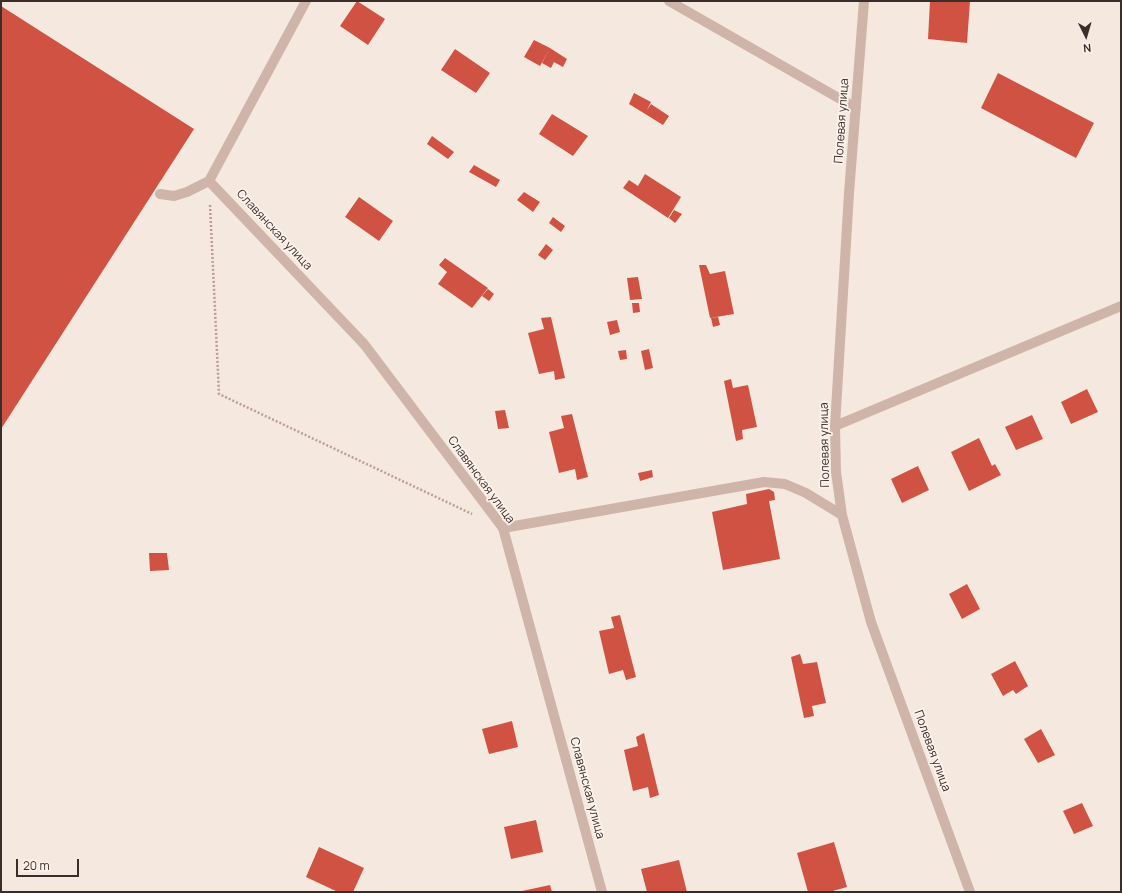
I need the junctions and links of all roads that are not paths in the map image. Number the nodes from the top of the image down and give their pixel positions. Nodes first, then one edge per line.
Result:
1 (306, 1) edge
2 (669, 1) edge
3 (864, 1) edge
4 (856, 108) junction
5 (209, 181) junction
6 (160, 194) dead end
7 (1121, 306) edge
8 (836, 426) junction
9 (842, 515) junction
10 (503, 528) junction
11 (602, 892) edge
12 (970, 892) edge

1 - 5 street
2 - 4 street
3 - 4 street, Полевая улица
4 - 8 street, Полевая улица
5 - 6 street
5 - 10 street, Славянская улица
7 - 8 street
8 - 9 street, Полевая улица
9 - 10 street
9 - 12 street, Полевая улица
10 - 11 street, Славянская улица

